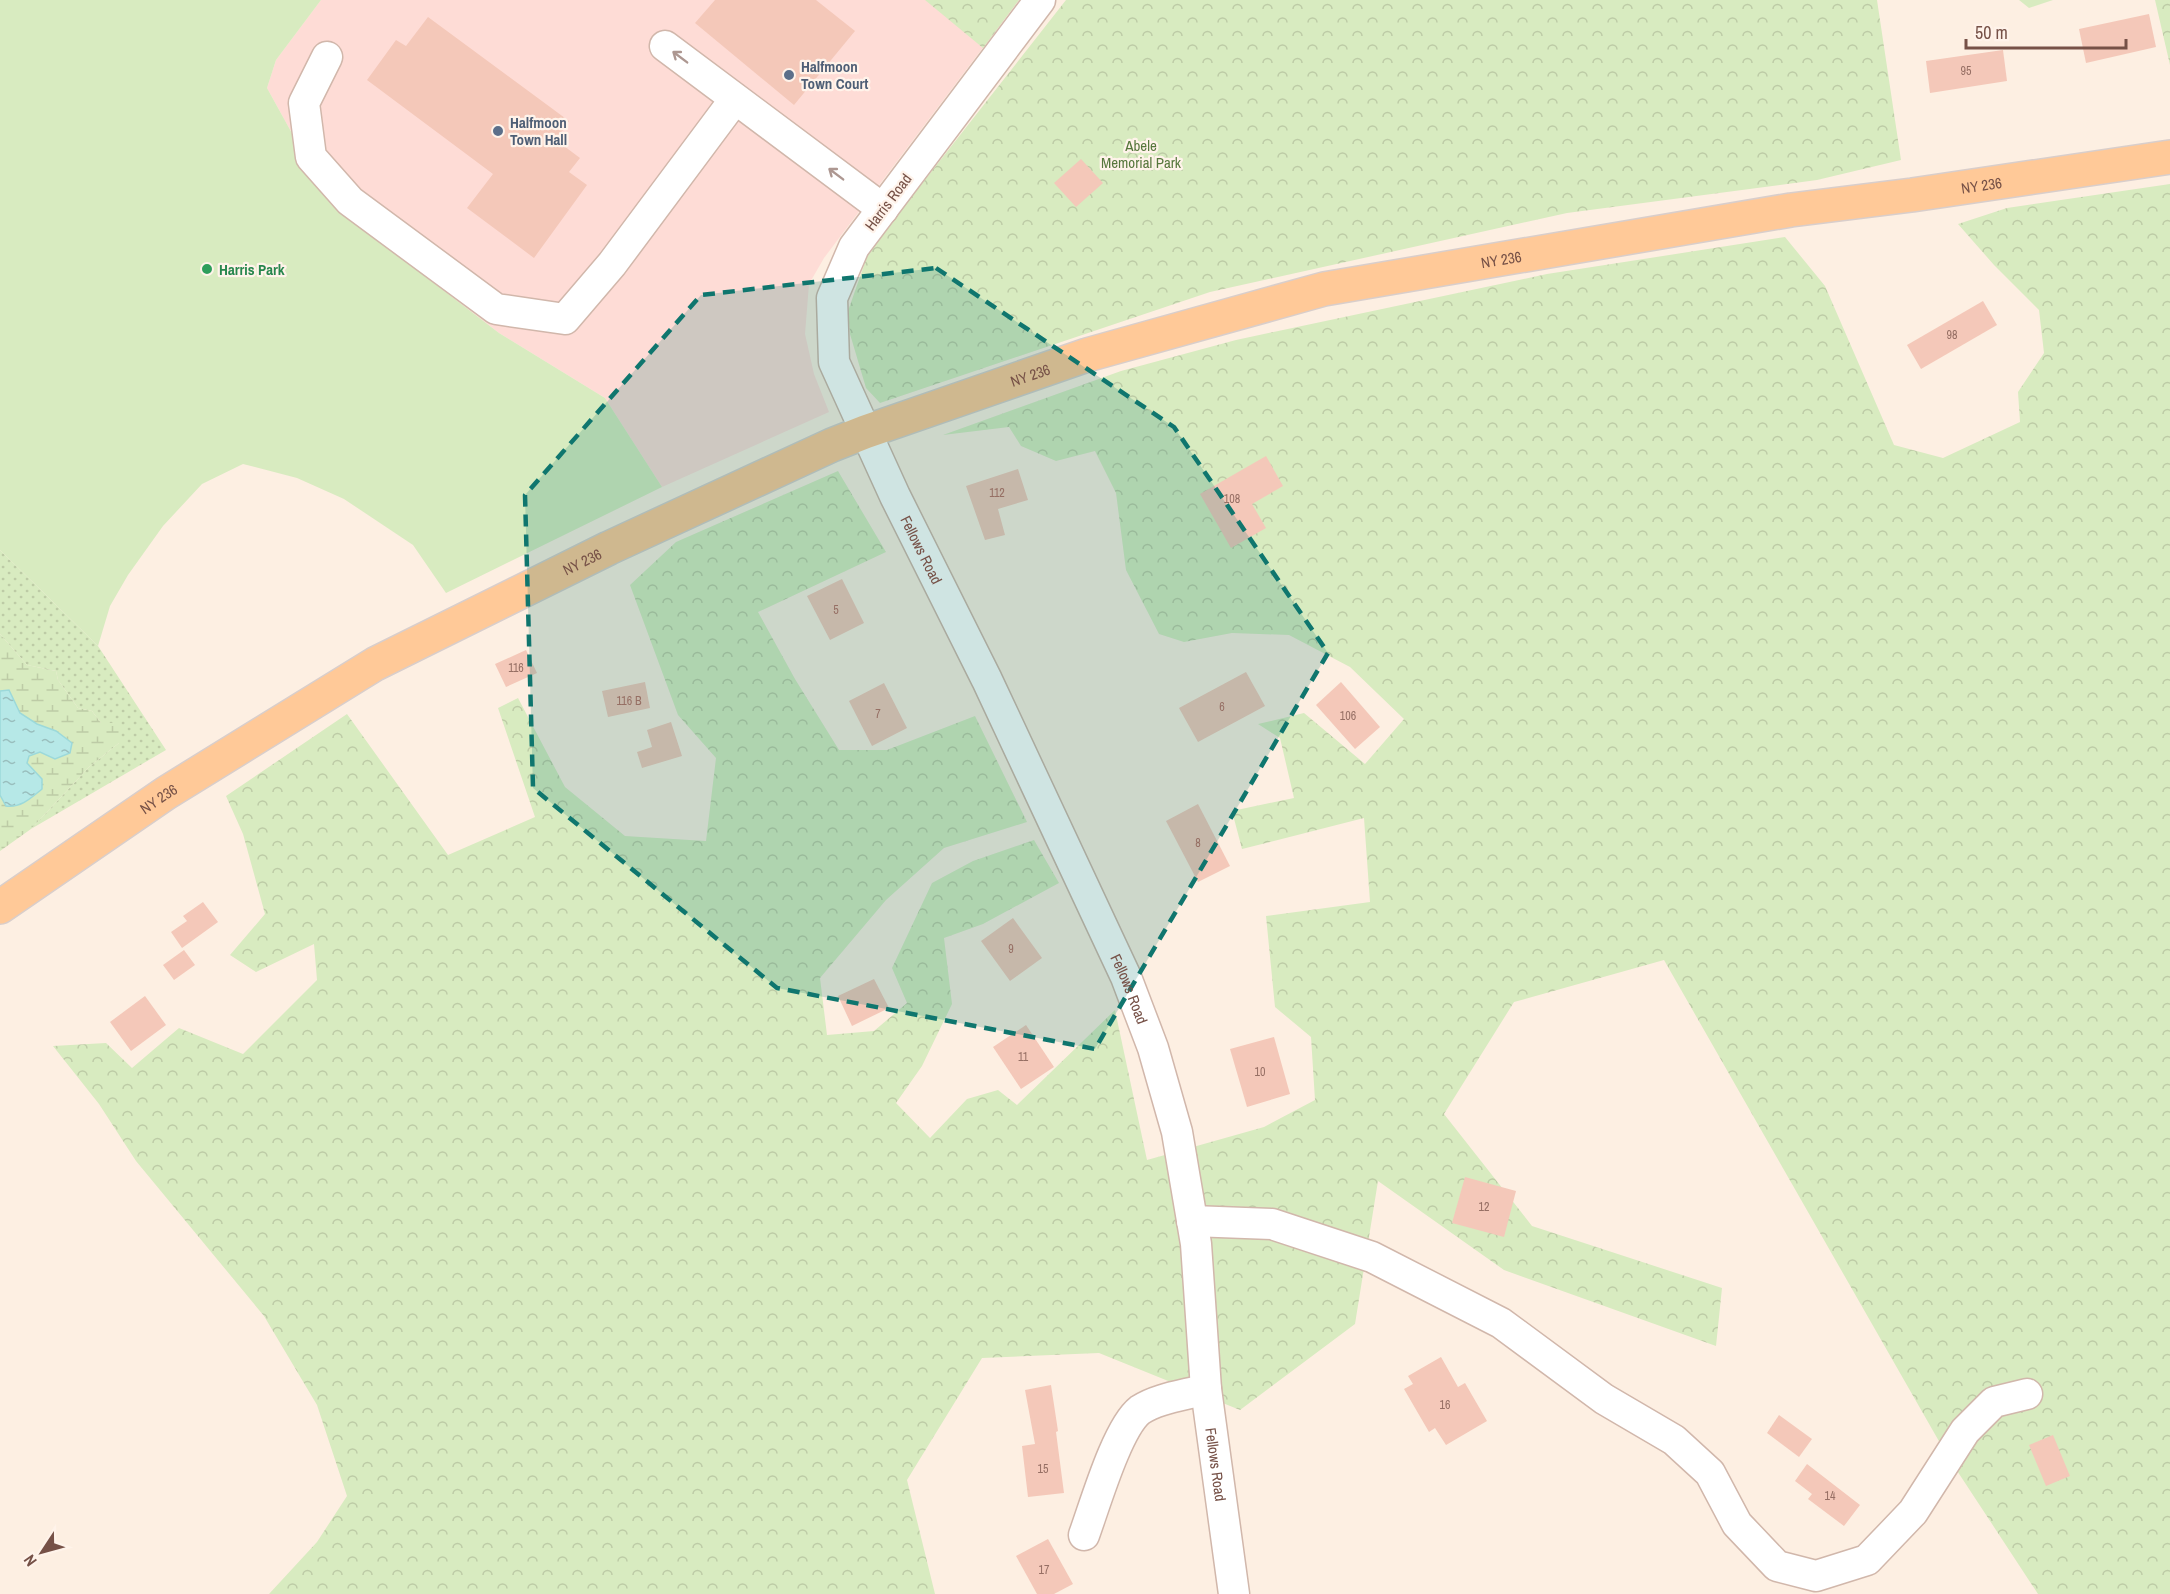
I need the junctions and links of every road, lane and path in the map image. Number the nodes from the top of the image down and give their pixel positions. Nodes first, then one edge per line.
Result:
1 (1040, 0) edge
2 (665, 46) dead end
3 (327, 57) dead end
4 (735, 99) junction
5 (2170, 157) edge
6 (883, 209) junction
7 (865, 432) junction
8 (0, 907) edge
9 (1192, 1221) junction
10 (1206, 1389) junction
11 (2027, 1394) dead end
12 (1084, 1535) dead end
13 (1234, 1594) edge

1 - 6 street, Harris Road
4 -> 2 street
3 - 4 street
6 -> 4 street
5 - 7 main road, NY 236 / NY 236
6 - 7 street, Harris Road
7 - 8 main road, NY 236 / NY 236
7 - 9 street, Fellows Road
9 - 10 street, Fellows Road
9 - 11 street
10 - 12 street
10 - 13 street, Fellows Road

